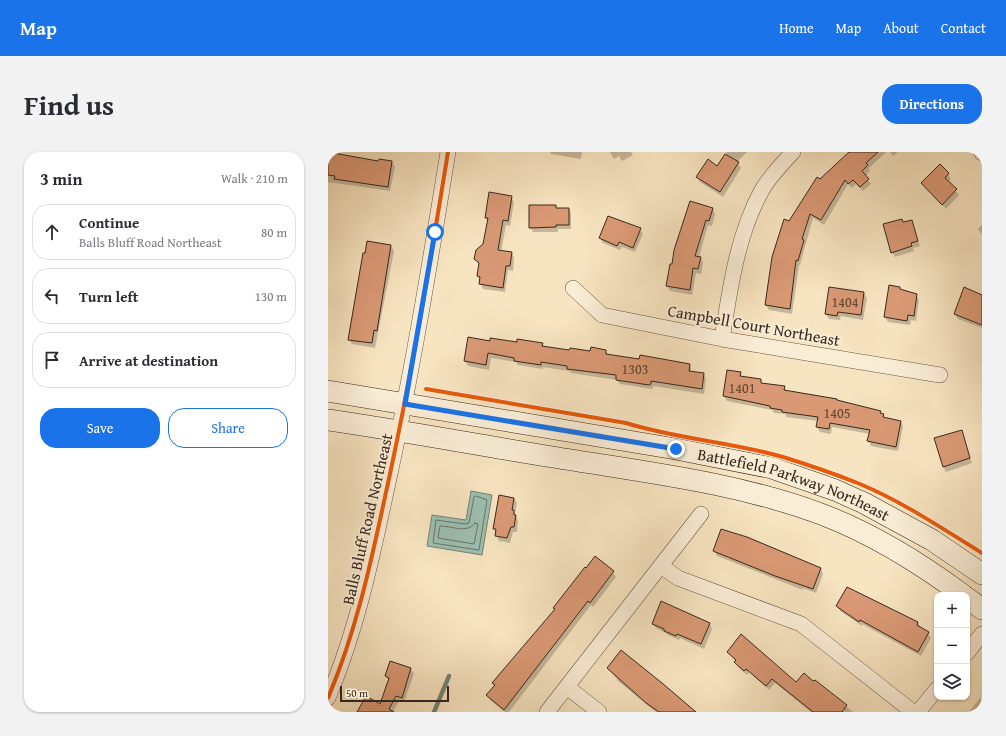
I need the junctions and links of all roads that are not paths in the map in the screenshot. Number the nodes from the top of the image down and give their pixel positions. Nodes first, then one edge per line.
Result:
1 (448, 152) edge
2 (793, 152) edge
3 (573, 288) dead end
4 (722, 339) junction
5 (940, 375) dead end
6 (328, 391) edge
7 (405, 404) junction
8 (328, 420) edge
9 (400, 431) junction
10 (701, 514) dead end
11 (661, 566) junction
12 (982, 574) edge
13 (958, 592) edge
14 (970, 600) edge
15 (982, 609) edge
16 (982, 634) edge
17 (970, 649) edge
18 (567, 687) junction
19 (934, 693) edge
20 (328, 698) edge
21 (547, 712) edge
22 (599, 712) edge
23 (913, 712) edge
24 (918, 712) edge

1 - 7 street, Balls Bluff Road Northeast
2 - 4 street
3 - 4 street, Campbell Court Northeast
4 - 5 street, Campbell Court Northeast
6 - 7 main road, Battlefield Parkway Northeast
7 - 9 street, Balls Bluff Road Northeast
7 - 12 main road, Battlefield Parkway Northeast
8 - 9 main road, Battlefield Parkway Northeast
9 - 13 main road, Battlefield Parkway Northeast
9 - 20 street, Balls Bluff Road Northeast
10 - 11 street
11 - 18 street
11 - 23 street
14 - 15 main road
16 - 17 street
18 - 21 street
18 - 22 street
19 - 24 street

